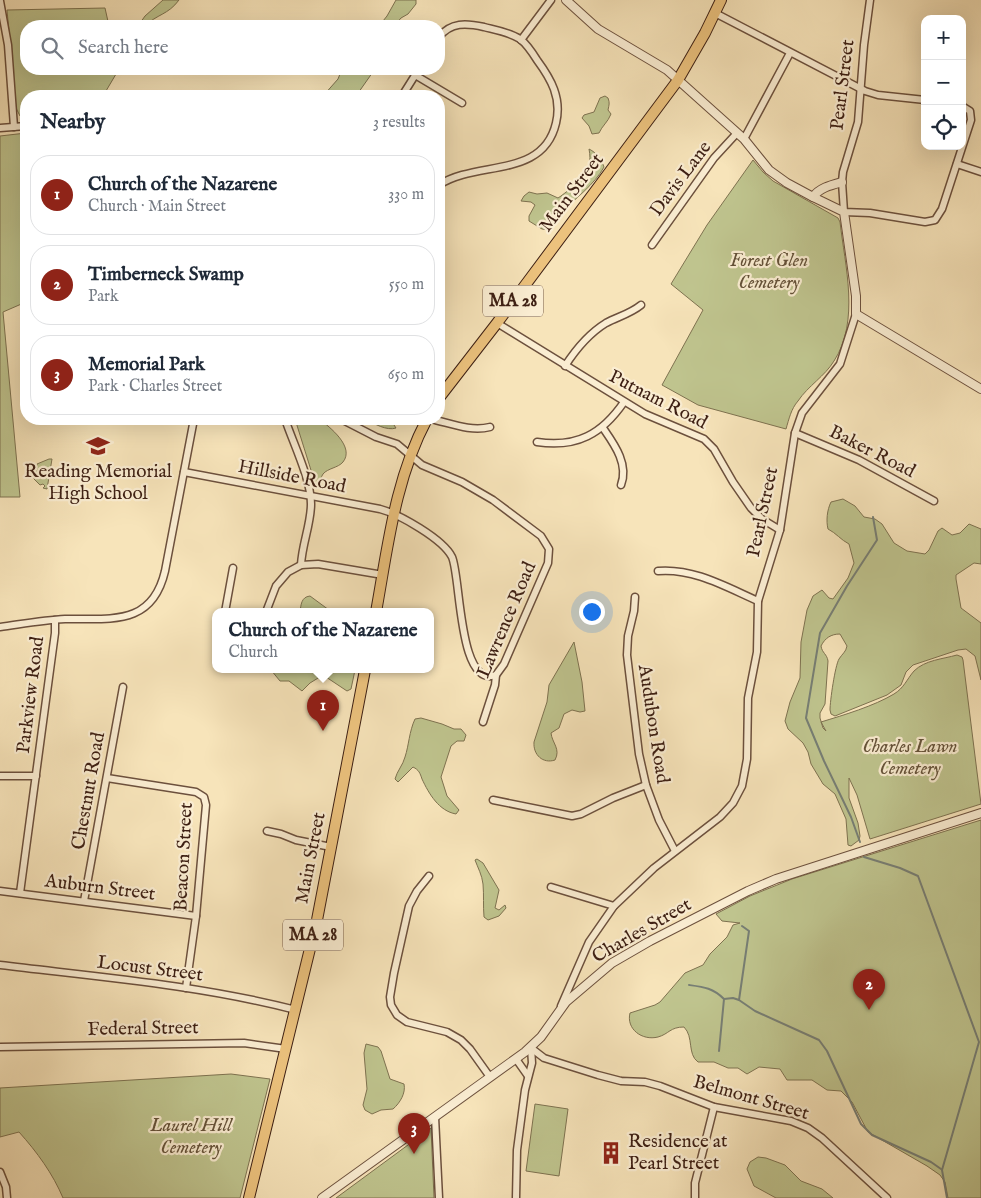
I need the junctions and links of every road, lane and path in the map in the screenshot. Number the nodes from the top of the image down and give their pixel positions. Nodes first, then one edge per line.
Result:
1 (551, 0) edge
2 (566, 0) edge
3 (720, 0) edge
4 (870, 0) edge
5 (0, 1) edge
6 (715, 13) junction
7 (445, 32) edge
8 (521, 40) junction
9 (790, 53) junction
10 (415, 75) joint
11 (678, 80) junction
12 (860, 89) junction
13 (406, 90) edge
14 (440, 90) edge
15 (445, 93) edge
16 (921, 100) edge
17 (462, 103) dead end
18 (966, 108) edge
19 (20, 126) edge
20 (14, 127) junction
21 (0, 128) edge
22 (737, 133) junction
23 (966, 133) edge
24 (744, 139) junction
25 (961, 150) edge
26 (957, 164) junction
27 (981, 172) edge
28 (445, 182) edge
29 (842, 182) junction
30 (812, 197) junction
31 (844, 212) junction
32 (652, 245) dead end
33 (641, 305) dead end
34 (856, 314) junction
35 (497, 323) junction
36 (564, 366) junction
37 (981, 389) edge
38 (445, 390) edge
39 (624, 402) junction
40 (445, 422) edge
41 (193, 425) edge
42 (287, 425) edge
43 (353, 425) edge
44 (424, 425) edge
45 (490, 427) dead end
46 (603, 428) junction
47 (795, 433) junction
48 (537, 442) dead end
49 (410, 455) junction
50 (184, 472) junction
51 (621, 484) dead end
52 (310, 495) junction
53 (934, 501) dead end
54 (394, 514) junction
55 (780, 530) junction
56 (301, 564) junction
57 (233, 568) dead end
58 (658, 571) dead end
59 (383, 575) junction
60 (635, 597) dead end
61 (758, 601) junction
62 (226, 608) edge
63 (268, 608) edge
64 (377, 608) edge
65 (55, 620) junction
66 (0, 627) edge
67 (364, 673) edge
68 (496, 675) junction
69 (124, 687) dead end
70 (483, 722) dead end
71 (0, 776) edge
72 (36, 776) junction
73 (107, 778) junction
74 (646, 785) junction
75 (493, 800) dead end
76 (981, 813) edge
77 (267, 831) dead end
78 (331, 847) junction
79 (675, 851) junction
80 (430, 876) dead end
81 (551, 886) dead end
82 (0, 891) edge
83 (20, 893) junction
84 (84, 901) junction
85 (614, 906) junction
86 (196, 916) junction
87 (0, 965) edge
88 (186, 988) junction
89 (561, 1007) junction
90 (296, 1010) junction
91 (0, 1047) edge
92 (531, 1048) junction
93 (286, 1050) junction
94 (516, 1059) junction
95 (528, 1076) junction
96 (490, 1077) junction
97 (714, 1107) junction
98 (435, 1118) junction
99 (0, 1172) edge
100 (7, 1198) edge
101 (249, 1198) edge
102 (322, 1198) edge
103 (439, 1198) edge
104 (516, 1198) edge
105 (695, 1198) edge
106 (887, 1198) edge

1 - 8 street
2 - 11 street
3 - 6 main road, Main Street / MA 28
4 - 12 street, Pearl Street
5 - 20 street
6 - 9 street
6 - 11 main road, Main Street / MA 28
7 - 8 street
8 - 28 street
9 - 12 street
9 - 24 street
10 - 13 street
10 - 14 street
11 - 22 street
11 - 35 main road, Main Street / MA 28
12 - 16 street
12 - 29 street, Pearl Street
15 - 17 street
18 - 23 street
19 - 20 street
20 - 21 street
22 - 24 street
22 - 32 street, Davis Lane
24 - 30 street
25 - 26 street
26 - 27 street
26 - 31 street
29 - 30 street
29 - 31 street, Pearl Street
30 - 31 street
31 - 34 street, Pearl Street
33 - 36 street
34 - 37 street
34 - 47 street, Pearl Street
35 - 36 street, Putnam Road
35 - 38 main road, Main Street / MA 28
36 - 39 street, Putnam Road
39 - 46 street
39 - 55 street, Putnam Road
40 - 45 street
41 - 50 street
42 - 52 street
43 - 49 street, Lawrence Road
44 - 49 main road
46 - 48 street
46 - 51 street
47 - 53 street, Baker Road
47 - 55 street, Pearl Street
49 - 54 main road
49 - 68 street, Lawrence Road
50 - 52 street, Hillside Road
50 - 65 street
52 - 54 street, Hillside Road
52 - 56 street
54 - 59 main road
54 - 68 street, Hillside Road
55 - 61 street, Pearl Street
56 - 59 street
56 - 63 street
57 - 62 street
58 - 61 street
59 - 64 main road
60 - 74 street, Audubon Road
61 - 79 street, Pearl Street
65 - 66 street
65 - 72 street, Parkview Road
67 - 78 main road, Main Street / MA 28
68 - 70 street, Lawrence Road
69 - 73 street, Chestnut Road
71 - 72 street
72 - 83 street, Parkview Road
73 - 84 street, Chestnut Road
73 - 86 street, Beacon Street
74 - 75 street
74 - 79 street, Audubon Road
76 - 89 street, Charles Street
77 - 78 street
78 - 90 main road, Main Street / MA 28
79 - 85 street, Pearl Street
80 - 96 street
81 - 85 street
82 - 83 street, Auburn Street
83 - 84 street, Auburn Street
84 - 86 street, Auburn Street
85 - 89 street, Pearl Street
86 - 88 street, Beacon Street
87 - 88 street, Locust Street
88 - 90 street, Locust Street
89 - 92 street, Charles Street
90 - 93 main road, Main Street / MA 28
91 - 93 street, Federal Street
92 - 94 street, Charles Street
92 - 95 street
92 - 97 street, Belmont Street
93 - 101 main road, Main Street / MA 28
94 - 95 street
94 - 96 street, Charles Street
95 - 104 street
96 - 98 street, Charles Street
97 - 105 street
97 - 106 street, Belmont Street
98 - 102 street, Charles Street
98 - 103 street
99 - 100 street

